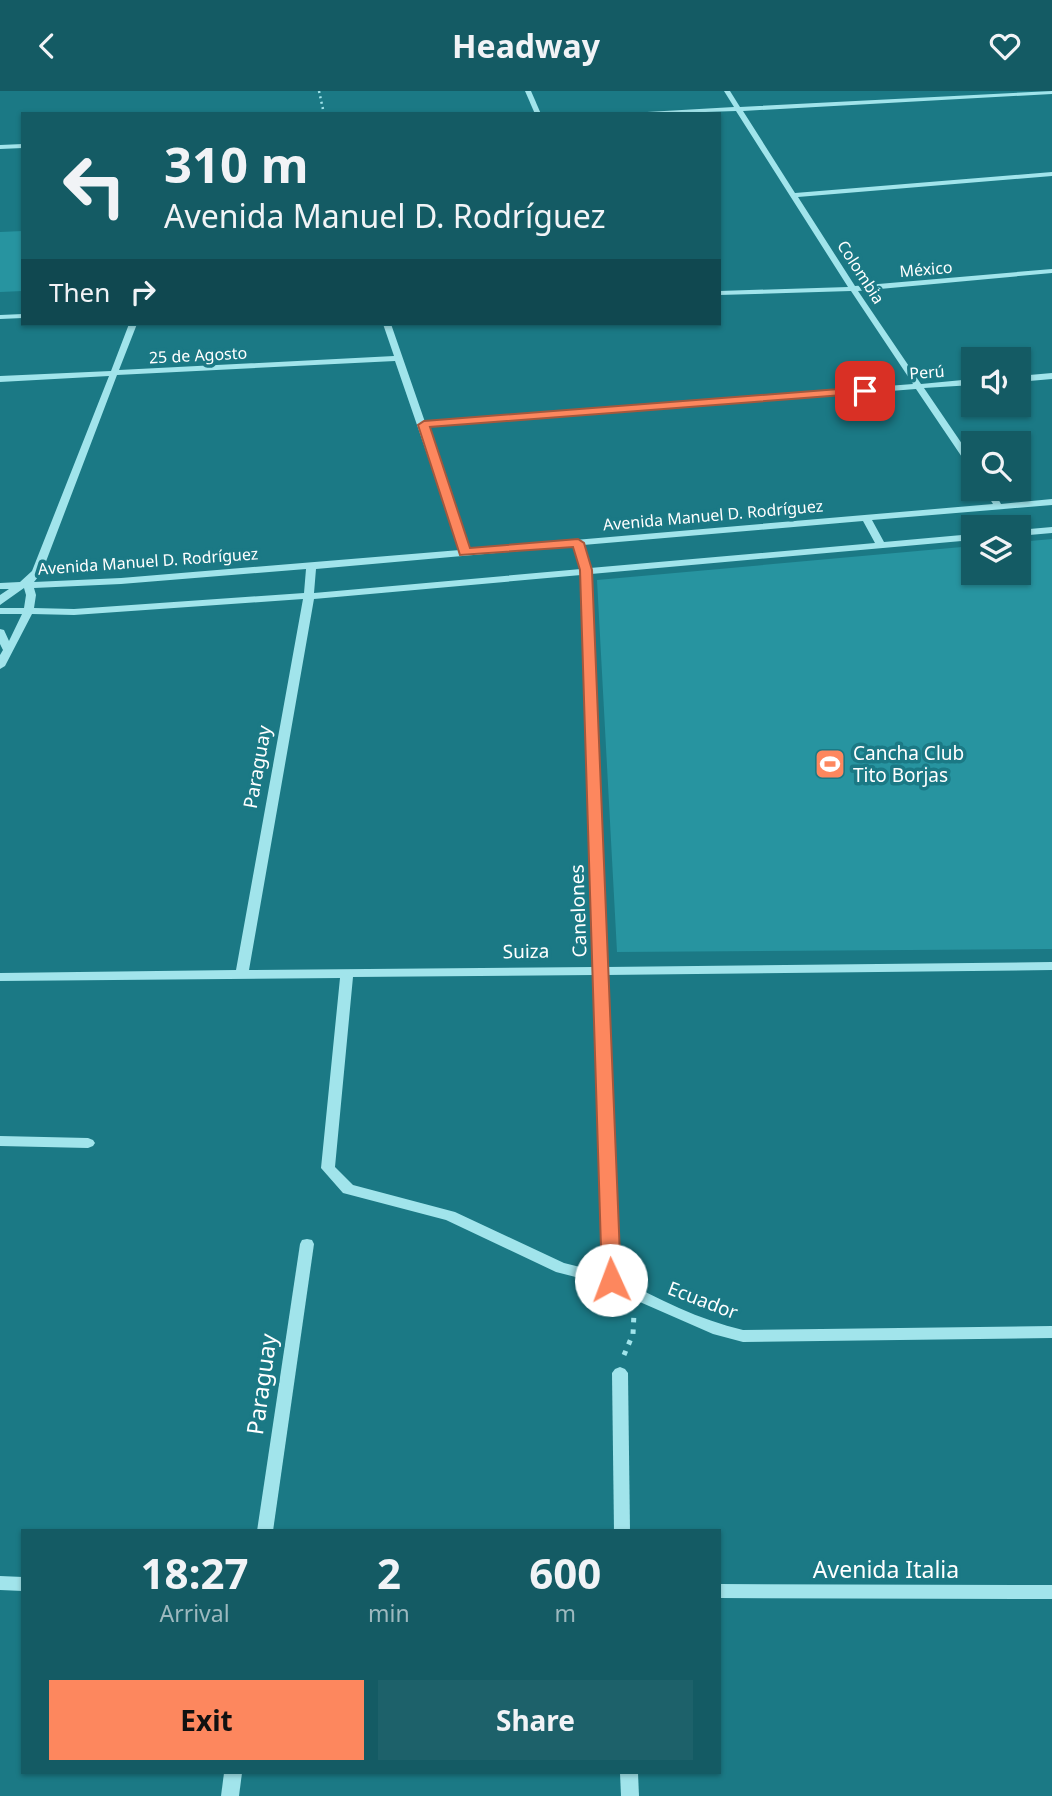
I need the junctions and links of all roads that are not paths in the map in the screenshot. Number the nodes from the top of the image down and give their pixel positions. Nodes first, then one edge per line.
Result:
1 (528, 91) edge
2 (727, 91) edge
3 (1052, 92) edge
4 (739, 110) junction
5 (537, 112) edge
6 (693, 112) edge
7 (21, 146) edge
8 (0, 147) edge
9 (1052, 174) edge
10 (793, 194) junction
11 (1052, 271) edge
12 (853, 289) junction
13 (721, 293) edge
14 (21, 316) edge
15 (0, 317) edge
16 (132, 326) edge
17 (388, 326) edge
18 (398, 358) junction
19 (114, 374) junction
20 (1052, 376) edge
21 (1031, 378) edge
22 (0, 379) edge
23 (961, 383) edge
24 (920, 387) junction
25 (424, 425) junction
26 (961, 449) edge
27 (995, 501) edge
28 (1052, 502) edge
29 (999, 507) junction
30 (866, 518) junction
31 (1052, 530) edge
32 (1031, 532) edge
33 (961, 538) edge
34 (578, 543) junction
35 (881, 545) junction
36 (465, 552) junction
37 (310, 566) junction
38 (586, 570) junction
39 (28, 585) junction
40 (0, 586) edge
41 (309, 596) junction
42 (0, 602) edge
43 (0, 611) edge
44 (28, 611) junction
45 (0, 632) edge
46 (7, 648) junction
47 (0, 666) edge
48 (1052, 966) edge
49 (602, 969) junction
50 (347, 973) junction
51 (242, 974) junction
52 (0, 977) edge
53 (0, 1141) edge
54 (88, 1143) dead end
55 (307, 1244) dead end
56 (611, 1280) junction
57 (1052, 1332) edge
58 (620, 1373) road end
59 (265, 1529) edge
60 (622, 1529) edge
61 (0, 1583) edge
62 (21, 1584) edge
63 (721, 1591) edge
64 (1052, 1592) edge
65 (233, 1774) edge
66 (629, 1774) edge
67 (230, 1796) edge
68 (629, 1796) edge

1 - 5 street
2 - 4 street, Colombia
3 - 4 street
4 - 6 street
4 - 10 street, Colombia
7 - 8 street
9 - 10 street
10 - 12 street, Colombia
11 - 12 street, México
12 - 13 street, México
12 - 24 street, Colombia
14 - 15 street
16 - 19 street
17 - 18 street
18 - 19 street, 25 de Agosto
18 - 25 street
19 - 22 street, 25 de Agosto
19 - 39 street
20 - 21 street
23 - 24 street, Perú
24 - 25 street, Perú
24 - 26 street, Colombia
25 - 36 street
27 - 29 street
28 - 29 street, Avenida Manuel D. Rodríguez
29 - 30 street, Avenida Manuel D. Rodríguez
30 - 34 street, Avenida Manuel D. Rodríguez
30 - 35 street
31 - 32 street
33 - 35 street
34 - 36 street, Avenida Manuel D. Rodríguez
34 - 38 street, Canelones
35 - 38 street
36 - 37 street, Avenida Manuel D. Rodríguez
37 - 39 street, Avenida Manuel D. Rodríguez
37 - 41 street, Paraguay
38 - 41 street
38 - 49 street, Canelones
39 - 40 street, Avenida Manuel D. Rodríguez
39 - 42 street
39 - 44 street
41 - 44 street
41 - 51 street, Paraguay
43 - 44 street
44 - 46 street
45 - 46 street
46 - 47 street
48 - 49 street, Suiza
49 - 50 street, Suiza
49 - 56 street, Canelones
50 - 51 street, Suiza
50 - 56 street, Ecuador
51 - 52 street, Suiza
53 - 54 street
55 - 59 street, Paraguay
56 - 57 street, Ecuador
58 - 60 street
61 - 62 street
63 - 64 street, Avenida Italia
65 - 67 street
66 - 68 street

